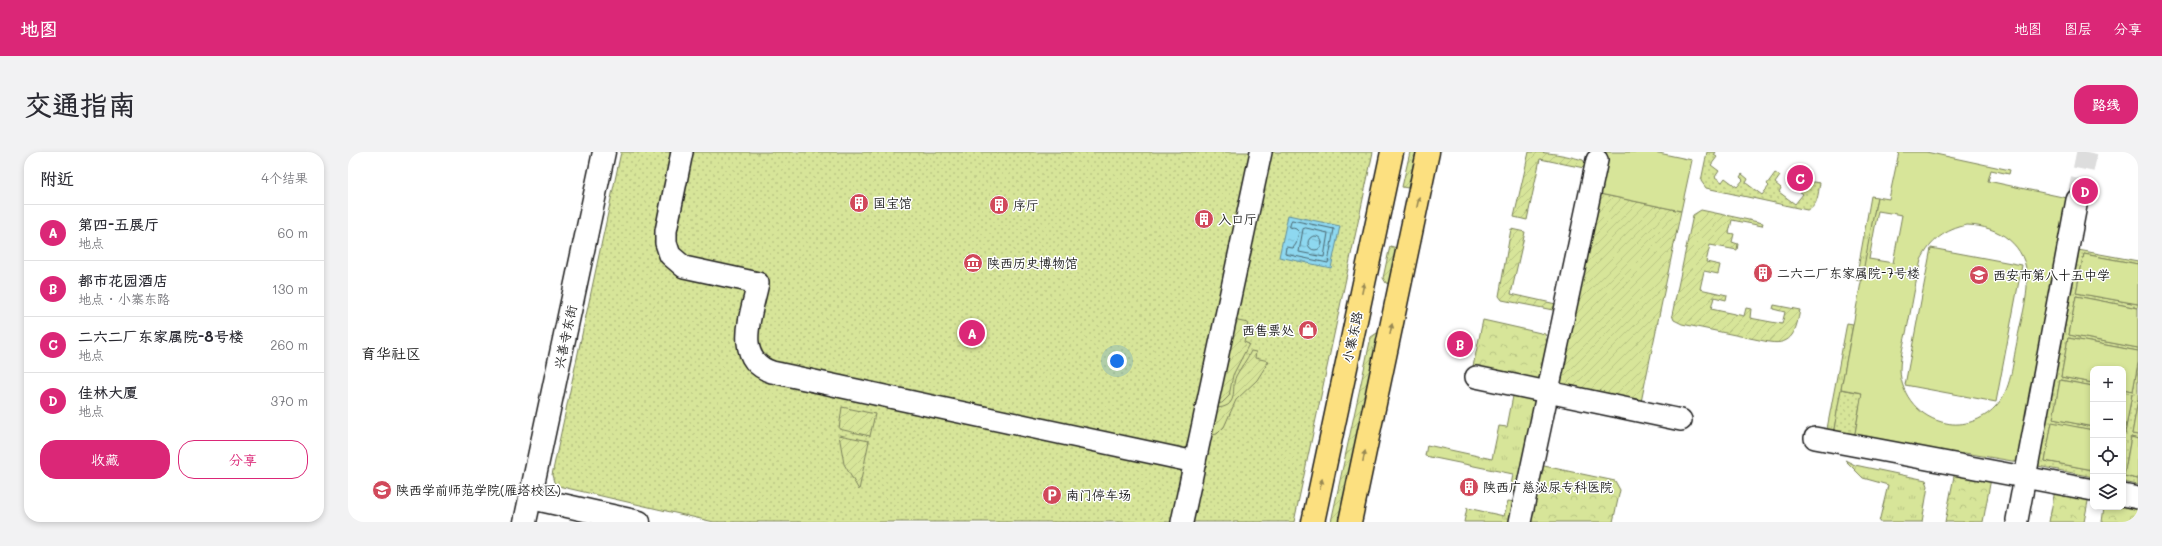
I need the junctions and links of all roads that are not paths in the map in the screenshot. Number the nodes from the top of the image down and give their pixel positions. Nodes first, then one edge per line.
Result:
1 (604, 152) edge
2 (682, 152) edge
3 (1261, 152) edge
4 (1392, 152) edge
5 (1428, 152) edge
6 (1597, 160) dead end
7 (2077, 200) tunnel mouth
8 (1476, 377) dead end
9 (1548, 392) junction
10 (1681, 420) dead end
11 (1815, 438) dead end
12 (1195, 462) junction
13 (2025, 477) junction
14 (2090, 489) edge
15 (2126, 496) edge
16 (531, 498) junction
17 (2138, 498) edge
18 (2017, 520) dead end
19 (525, 522) edge
20 (639, 522) edge
21 (1182, 522) edge
22 (1313, 522) edge
23 (1350, 522) edge
24 (1520, 522) edge

1 - 16 street, 兴善寺东街
2 - 12 street
3 - 12 street
22 -> 4 main road, 小寨东路
23 -> 5 main road
6 - 9 street
7 - 13 street
8 - 9 street
9 - 10 street
9 - 24 street
11 - 13 street
12 - 21 street
13 - 14 street
13 - 18 street
15 - 17 street
16 - 19 street, 兴善寺东街
16 - 20 street

